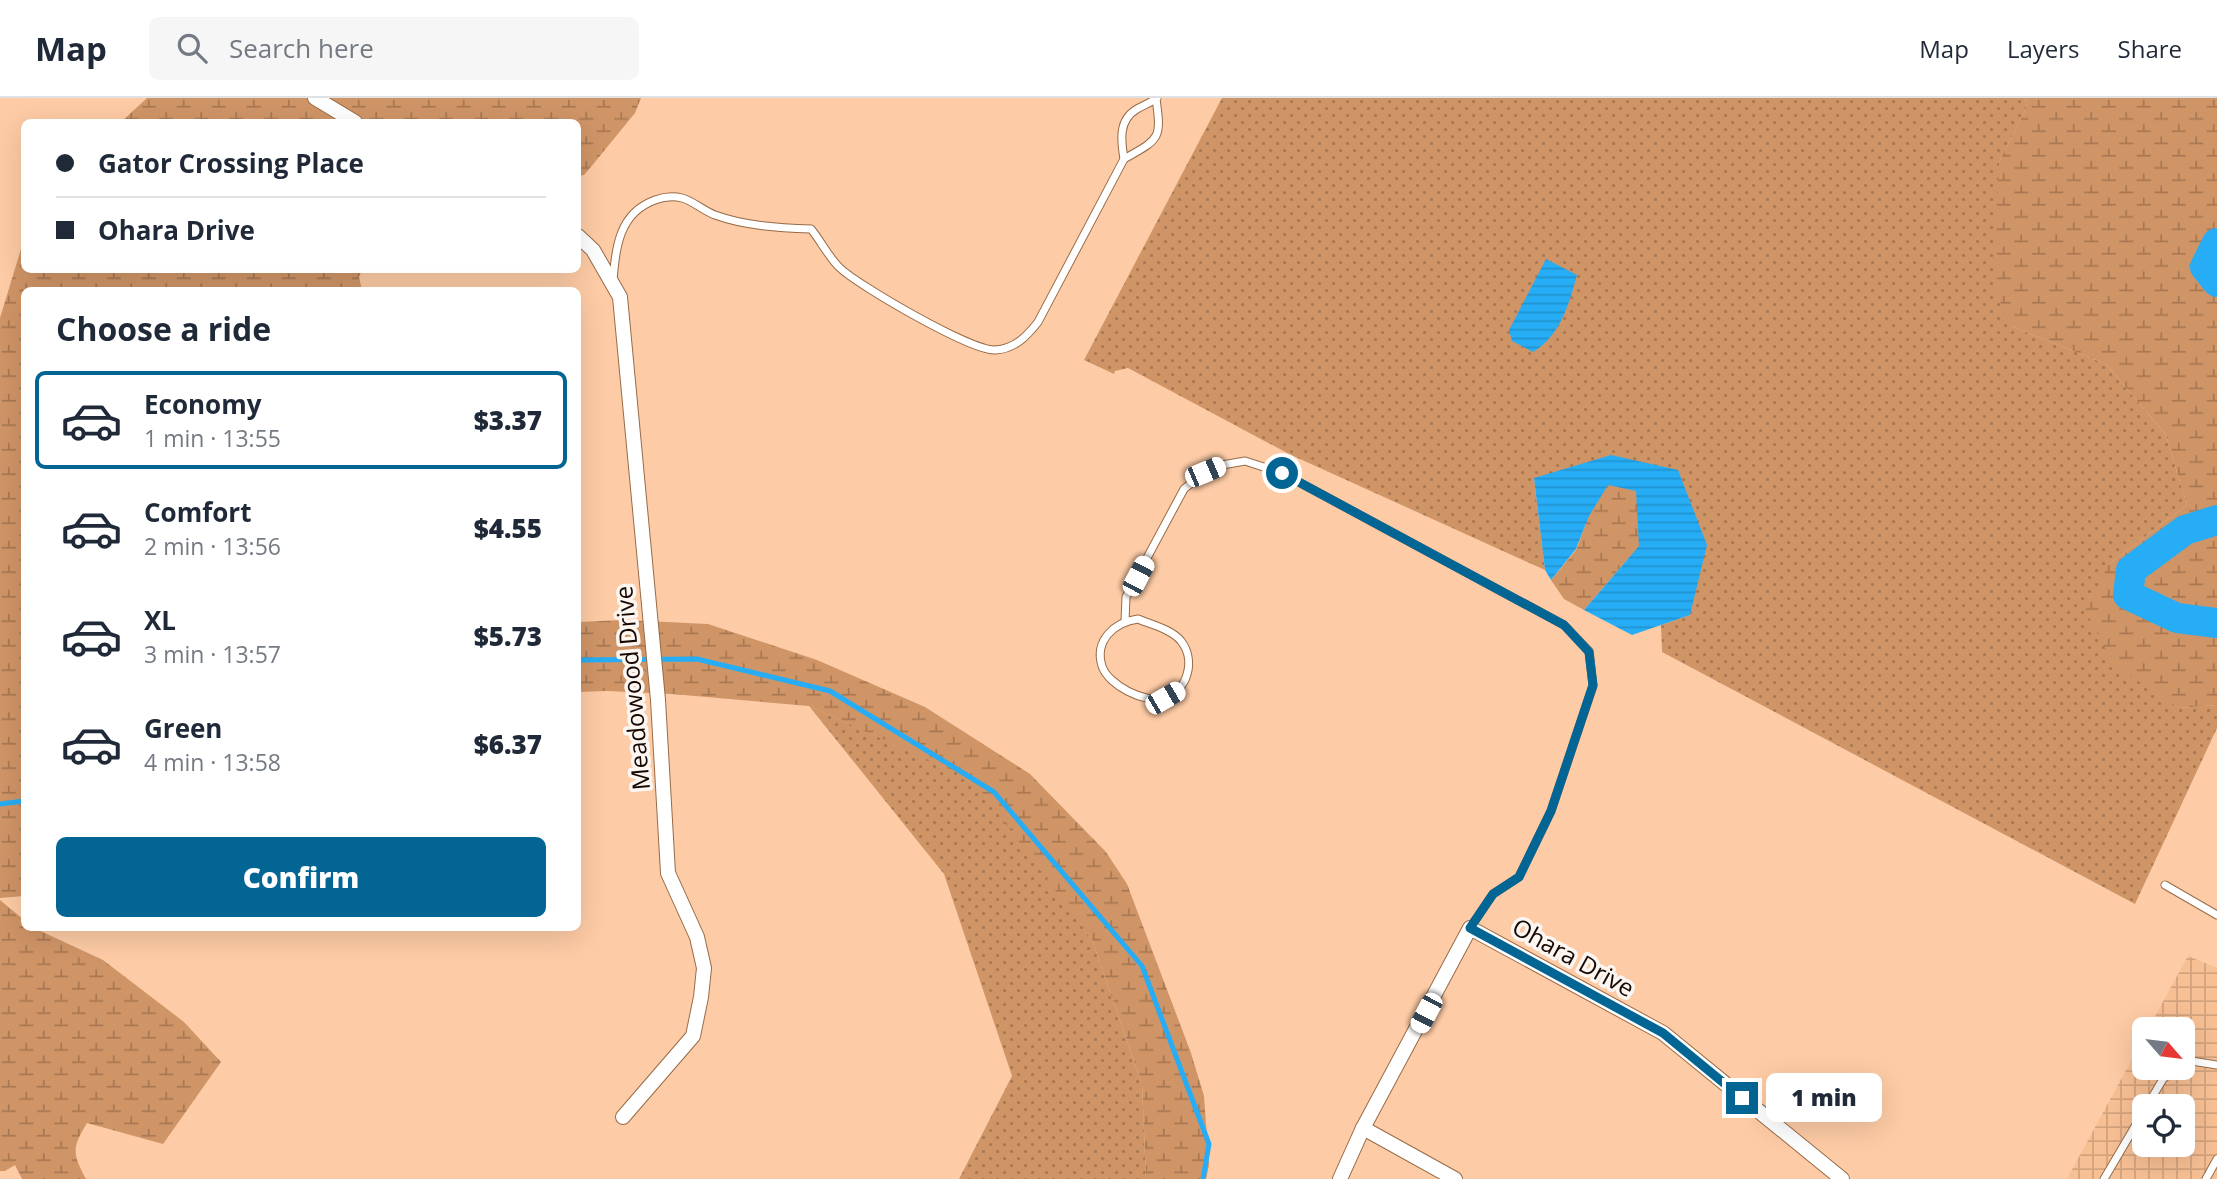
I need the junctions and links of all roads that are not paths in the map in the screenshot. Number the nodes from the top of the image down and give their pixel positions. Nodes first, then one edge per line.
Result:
1 (315, 98) edge
2 (1156, 98) edge
3 (350, 119) edge
4 (1124, 159) junction
5 (581, 239) edge
6 (613, 284) junction
7 (1125, 621) junction
8 (2165, 885) dead end
9 (2217, 915) edge
10 (1470, 928) junction
11 (2195, 1062) edge
12 (2217, 1065) edge
13 (622, 1117) dead end
14 (1363, 1129) junction
15 (2132, 1131) edge
16 (2217, 1158) edge
17 (1340, 1179) edge
18 (1455, 1179) edge
19 (1842, 1179) edge
20 (2104, 1179) edge
21 (2206, 1179) edge

1 - 3 street
2 - 4 lane
2 - 4 lane
4 - 6 lane
5 - 6 street, Meadowood Drive
6 - 13 street, Meadowood Drive
7 - 7 lane
7 - 10 lane
8 - 9 lane
10 - 14 street
10 - 19 street, Ohara Drive
11 - 12 lane
14 - 17 street
14 - 18 street
15 - 20 lane
16 - 21 lane

